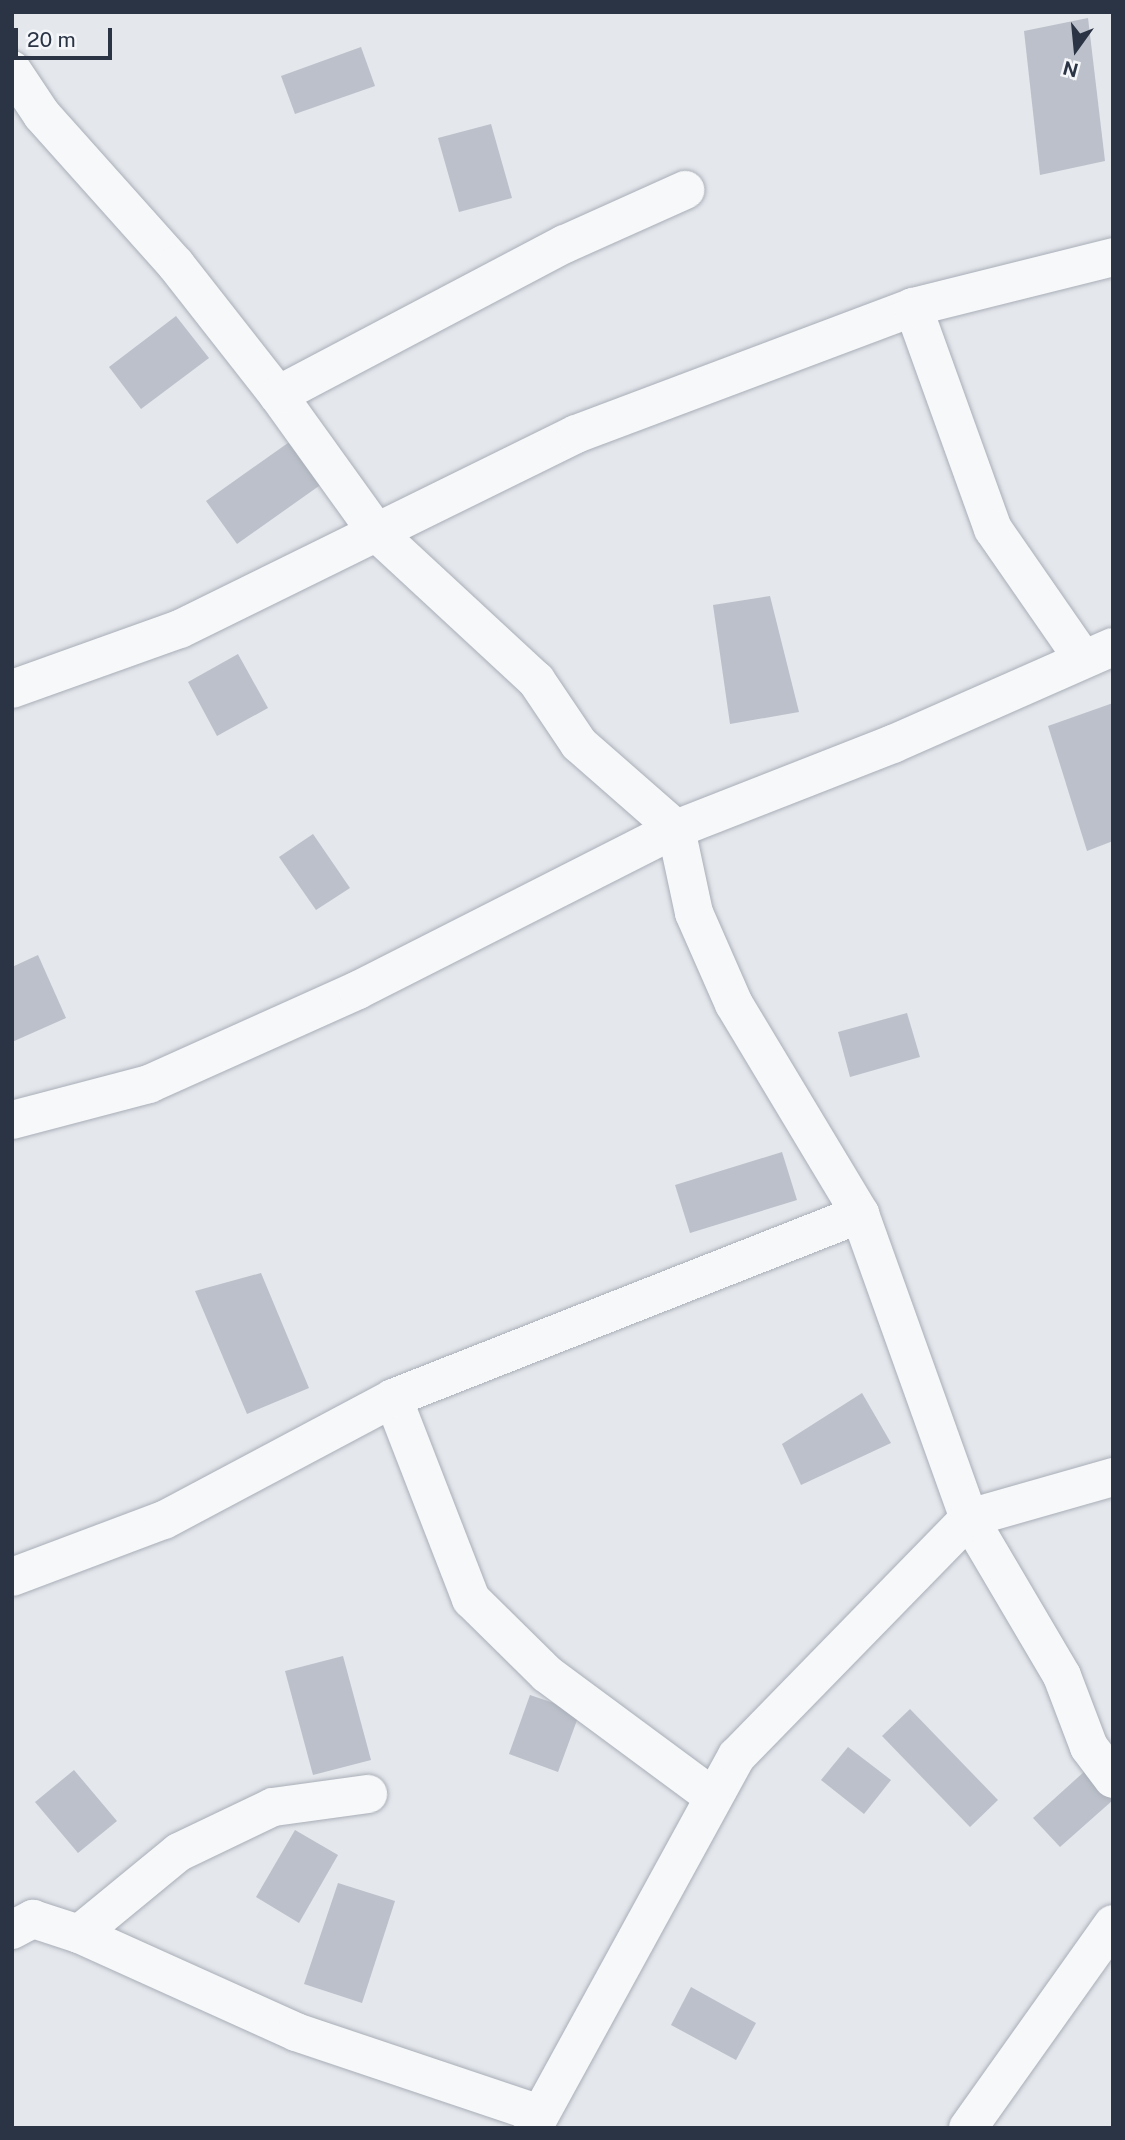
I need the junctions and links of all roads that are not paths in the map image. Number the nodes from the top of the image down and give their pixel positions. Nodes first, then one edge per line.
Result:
1 (12, 70) edge
2 (685, 190) dead end
3 (1113, 257) edge
4 (913, 307) junction
5 (278, 395) junction
6 (377, 534) junction
7 (1098, 653) edge
8 (12, 689) edge
9 (676, 829) junction
10 (12, 1120) edge
11 (859, 1214) junction
12 (393, 1398) junction
13 (1113, 1477) edge
14 (970, 1518) junction
15 (12, 1577) edge
16 (1113, 1779) edge
17 (368, 1794) dead end
18 (712, 1796) junction
19 (1113, 1924) edge
20 (12, 1930) edge
21 (79, 1934) junction
22 (537, 2121) edge
23 (968, 2128) edge

1 - 5 street
2 - 5 street
3 - 4 street
4 - 6 street
4 - 7 street
5 - 6 street
6 - 8 street
6 - 9 street
7 - 9 street
9 - 10 street
9 - 11 street
11 - 12 street
11 - 14 street
12 - 15 street
12 - 18 street
13 - 14 street
14 - 16 street
14 - 18 street
17 - 21 street
18 - 22 street
19 - 23 street
20 - 21 street
21 - 22 street

